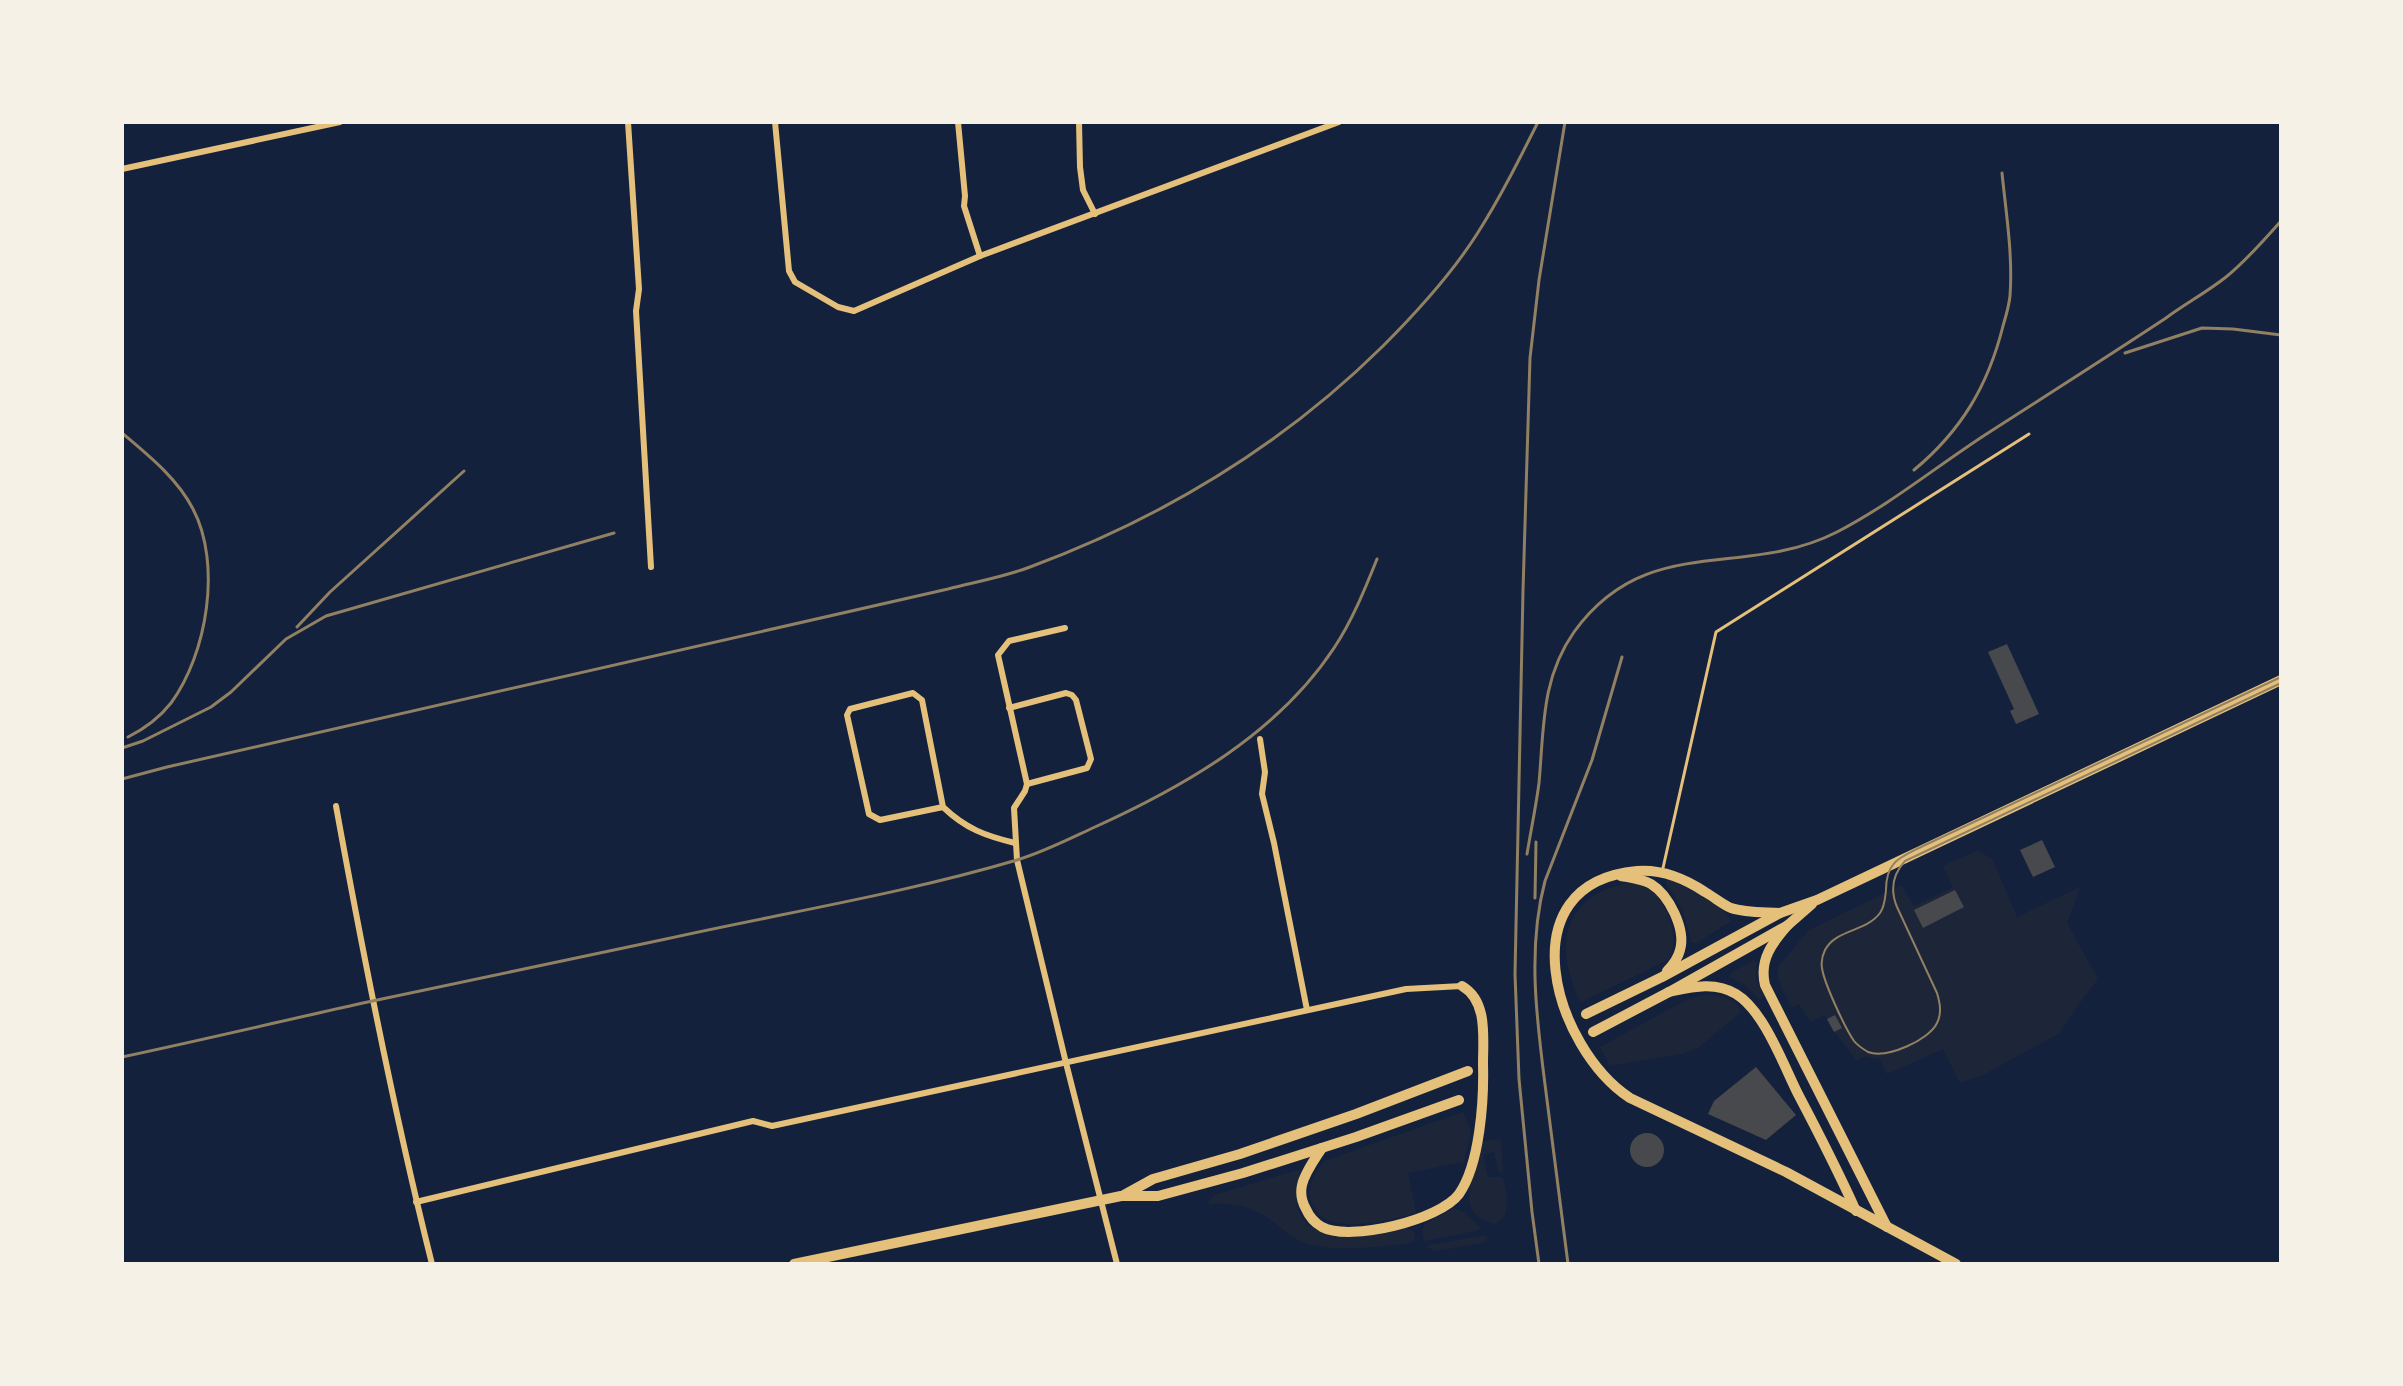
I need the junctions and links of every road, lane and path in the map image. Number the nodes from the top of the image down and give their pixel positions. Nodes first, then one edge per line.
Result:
1 (296, 122) edge
2 (340, 122) edge
3 (628, 122) edge
4 (775, 122) edge
5 (958, 122) edge
6 (1079, 122) edge
7 (1339, 122) edge
8 (299, 131) junction
9 (122, 169) edge
10 (1095, 214) junction
11 (980, 256) junction
12 (2029, 434) dead end
13 (651, 567) dead end
14 (1065, 628) dead end
15 (2281, 680) edge
16 (1009, 708) junction
17 (1260, 739) dead end
18 (1027, 784) junction
19 (336, 806) dead end
20 (943, 807) junction
21 (1015, 843) junction
22 (1662, 872) junction
23 (1615, 876) junction
24 (1817, 900) junction
25 (1780, 913) junction
26 (1788, 925) junction
27 (1662, 977) junction
28 (1462, 986) joint
29 (1669, 992) junction
30 (1307, 1010) junction
31 (1586, 1014) dead end
32 (1593, 1032) dead end
33 (1066, 1063) junction
34 (1468, 1071) dead end
35 (1459, 1100) dead end
36 (1322, 1147) junction
37 (1121, 1196) junction
38 (1101, 1200) junction
39 (416, 1202) junction
40 (1856, 1211) junction
41 (1888, 1229) junction
42 (432, 1264) edge
43 (794, 1264) edge
44 (1117, 1264) edge
45 (1956, 1264) edge

1 - 8 street
2 - 8 street
3 - 13 street
4 - 11 street
5 - 11 street
6 - 10 street
7 - 10 street
8 - 9 street
10 - 11 street
12 - 22 lane
14 - 16 street
15 - 24 main road
16 - 18 street
16 - 18 street
17 - 30 street
18 - 21 street
19 - 39 street
20 - 20 street
20 - 21 street
21 - 33 street
22 - 23 main road
22 - 25 main road
23 - 27 main road
23 - 40 main road
24 - 25 main road
24 - 26 main road
25 - 27 main road
26 - 29 main road
26 - 41 main road
27 - 31 main road
28 - 30 street
28 - 36 main road
29 - 32 main road
29 - 40 main road
30 - 33 street
33 - 38 street
33 - 39 street
34 - 37 main road
35 - 36 main road
36 - 37 main road
37 - 38 main road
38 - 43 main road
38 - 44 street
39 - 42 street
40 - 41 main road
41 - 45 main road

